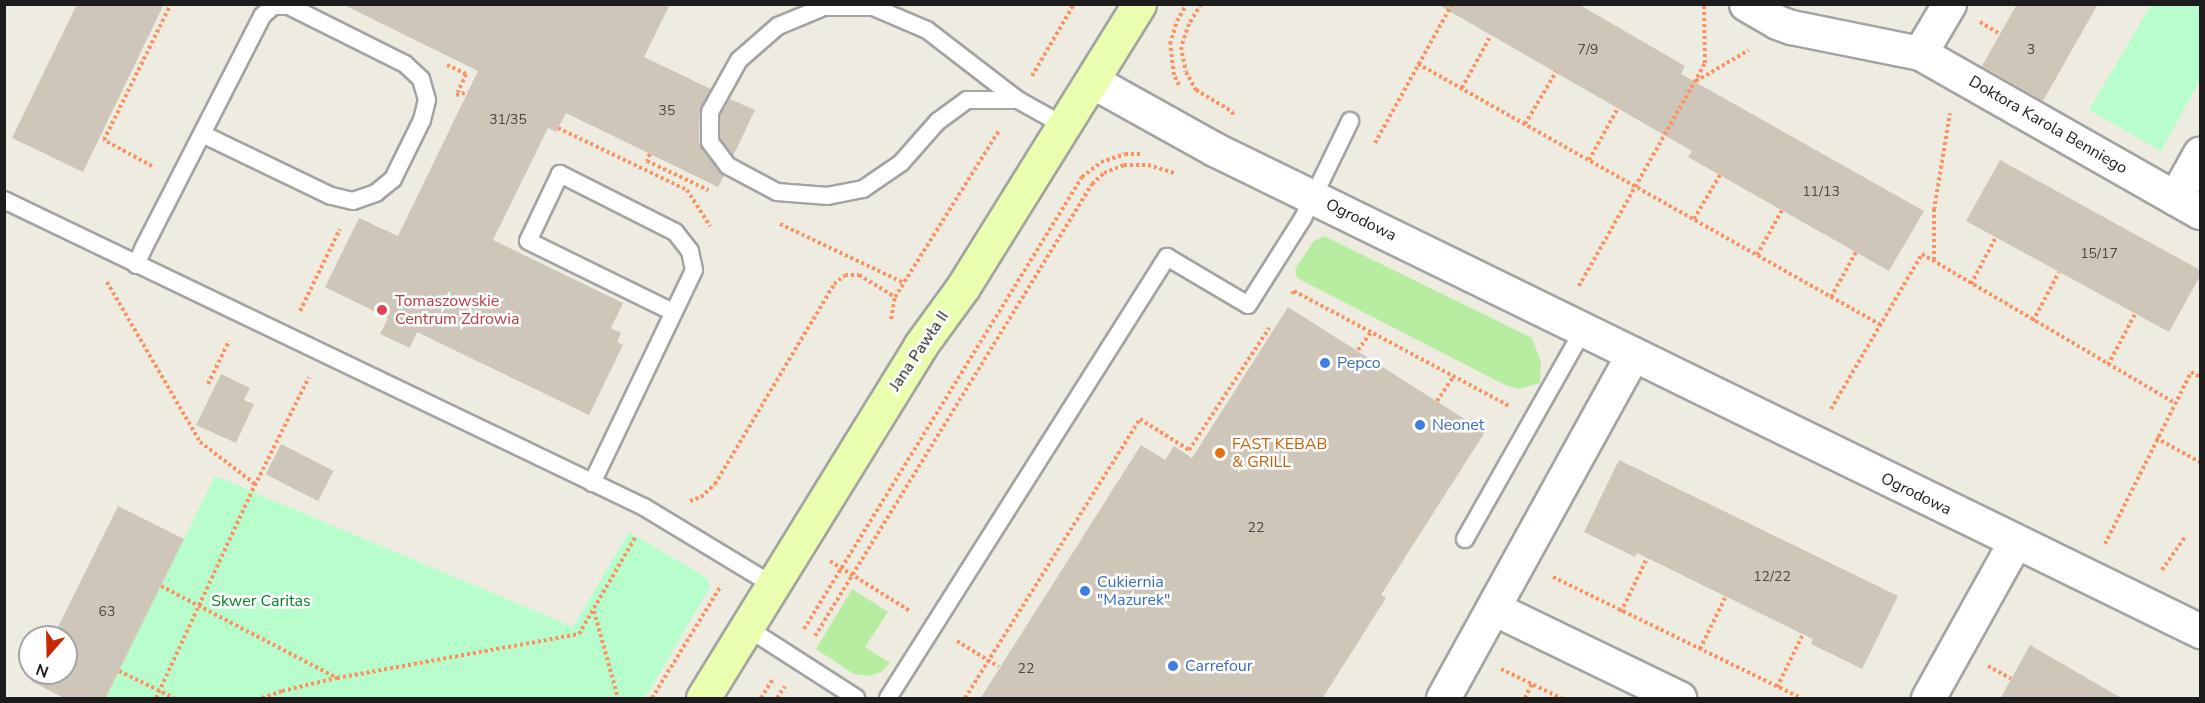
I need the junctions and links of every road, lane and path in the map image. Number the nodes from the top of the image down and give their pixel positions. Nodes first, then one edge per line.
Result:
1 (171, 4) edge
2 (1074, 4) edge
3 (1138, 4) edge
4 (1187, 4) edge
5 (1452, 4) edge
6 (1704, 4) edge
7 (1746, 4) edge
8 (1948, 4) edge
9 (873, 6) edge
10 (1791, 27) junction
11 (1491, 35) dead end
12 (1920, 53) junction
13 (1418, 64) junction
14 (1556, 72) dead end
15 (1960, 75) junction
16 (1092, 81) junction
17 (1695, 81) junction
18 (1462, 88) junction
19 (1182, 91) dead end
20 (1018, 100) junction
21 (1618, 108) dead end
22 (1350, 121) dead end
23 (1525, 124) junction
24 (1065, 126) junction
25 (558, 128) dead end
26 (202, 134) junction
27 (1374, 145) dead end
28 (2200, 153) edge
29 (650, 154) dead end
30 (1154, 154) dead end
31 (1589, 160) junction
32 (157, 170) dead end
33 (1720, 175) dead end
34 (1180, 176) dead end
35 (1635, 186) junction
36 (716, 194) dead end
37 (1313, 197) junction
38 (4, 200) edge
39 (2188, 205) edge
40 (1782, 210) dead end
41 (1694, 219) junction
42 (775, 221) dead end
43 (712, 230) dead end
44 (1996, 237) dead end
45 (1856, 252) dead end
46 (1757, 255) junction
47 (1934, 261) junction
48 (136, 265) junction
49 (2059, 272) dead end
50 (104, 278) dead end
51 (904, 283) junction
52 (1971, 284) junction
53 (1573, 296) dead end
54 (895, 297) junction
55 (1831, 297) junction
56 (1287, 301) dead end
57 (673, 312) junction
58 (2135, 314) dead end
59 (1274, 321) dead end
60 (2033, 321) junction
61 (1881, 325) junction
62 (890, 328) dead end
63 (1584, 330) junction
64 (1371, 332) junction
65 (232, 336) dead end
66 (1358, 350) dead end
67 (1633, 354) junction
68 (2108, 365) junction
69 (310, 375) dead end
70 (1454, 376) junction
71 (2200, 378) edge
72 (208, 384) dead end
73 (1437, 401) dead end
74 (2175, 403) junction
75 (1533, 419) junction
76 (1825, 419) dead end
77 (2156, 438) junction
78 (2200, 462) edge
79 (592, 483) junction
80 (255, 484) junction
81 (686, 503) dead end
82 (640, 529) dead end
83 (2185, 537) dead end
84 (1465, 539) dead end
85 (798, 542) junction
86 (2014, 543) junction
87 (2100, 554) dead end
88 (1647, 558) dead end
89 (735, 563) junction
90 (842, 568) junction
91 (1542, 572) dead end
92 (2160, 572) dead end
93 (853, 575) junction
94 (773, 585) junction
95 (160, 586) dead end
96 (1726, 596) dead end
97 (199, 605) junction
98 (1493, 608) junction
99 (593, 610) junction
100 (1621, 612) junction
101 (934, 626) junction
102 (746, 627) junction
103 (2200, 632) edge
104 (1803, 634) dead end
105 (1700, 649) junction
106 (1468, 653) junction
107 (794, 658) junction
108 (987, 660) junction
109 (1984, 663) dead end
110 (999, 667) dead end
111 (119, 671) dead end
112 (337, 678) junction
113 (2011, 679) dead end
114 (1532, 684) junction
115 (1777, 687) junction
116 (160, 691) junction
117 (156, 699) edge
118 (174, 699) edge
119 (262, 699) edge
120 (618, 699) edge
121 (652, 699) edge
122 (703, 699) edge
123 (761, 699) edge
124 (777, 699) edge
125 (856, 699) edge
126 (888, 699) edge
127 (965, 699) edge
128 (1443, 699) edge
129 (1525, 699) edge
130 (1561, 699) edge
131 (1678, 699) edge
132 (1801, 699) edge
133 (1928, 699) edge

1 - 32 path
2 - 20 path
3 - 16 street, Jana Pawła II
4 - 19 path
5 - 13 path
6 - 17 path
7 - 10 street, Doktora Karola Benniego
8 - 12 street
9 - 20 lane
9 - 20 lane
10 - 12 street, Doktora Karola Benniego
10 - 17 path
11 - 18 path
12 - 15 street, Doktora Karola Benniego
13 - 18 path
13 - 27 path
14 - 23 path
15 - 39 street, Doktora Karola Benniego
15 - 47 path
16 - 24 street, Jana Pawła II
16 - 37 street, Ogrodowa
17 - 35 path
18 - 23 path
20 - 24 lane
20 - 51 path
21 - 31 path
22 - 37 lane
23 - 31 path
24 - 85 street, Jana Pawła II
25 - 43 path
26 - 26 lane
26 - 48 lane
28 - 39 street, Doktora Karola Benniego
29 - 36 path
30 - 90 path
31 - 35 path
33 - 41 path
34 - 93 path
35 - 41 path
35 - 53 path
37 - 63 street, Ogrodowa
37 - 101 lane
38 - 48 lane
40 - 46 path
41 - 46 path
42 - 51 path
44 - 52 path
45 - 55 path
46 - 55 path
47 - 52 path
47 - 61 path
48 - 79 lane
49 - 60 path
50 - 80 path
51 - 54 path
52 - 60 path
54 - 62 path
54 - 81 path
55 - 61 path
56 - 64 path
57 - 57 lane
57 - 79 lane
58 - 68 path
59 - 108 path
60 - 68 path
61 - 76 path
63 - 67 street, Ogrodowa
63 - 75 lane
64 - 66 path
64 - 70 path
65 - 72 path
67 - 86 street, Ogrodowa
67 - 98 street
68 - 74 path
69 - 80 path
70 - 73 path
70 - 75 path
71 - 74 path
74 - 77 path
75 - 84 lane
77 - 78 path
77 - 87 path
79 - 89 lane
80 - 97 path
82 - 99 path
83 - 92 path
85 - 90 path
85 - 94 street, Jana Pawła II
86 - 103 street, Ogrodowa
86 - 133 street
88 - 100 path
89 - 94 lane
89 - 121 path
90 - 93 path
90 - 107 path
91 - 100 path
93 - 101 path
93 - 107 path
94 - 102 street, Jana Pawła II
95 - 97 path
96 - 105 path
97 - 112 path
97 - 116 path
98 - 106 street
98 - 131 street
99 - 112 path
99 - 120 path
100 - 105 path
101 - 108 path
101 - 126 lane
102 - 107 lane
102 - 122 street, Jana Pawła II
104 - 115 path
105 - 115 path
106 - 114 path
106 - 128 street
107 - 123 path
107 - 124 path
107 - 125 lane
108 - 110 path
108 - 127 path
109 - 113 path
111 - 116 path
112 - 119 path
114 - 129 path
114 - 130 path
115 - 132 path
116 - 117 path
116 - 118 path

